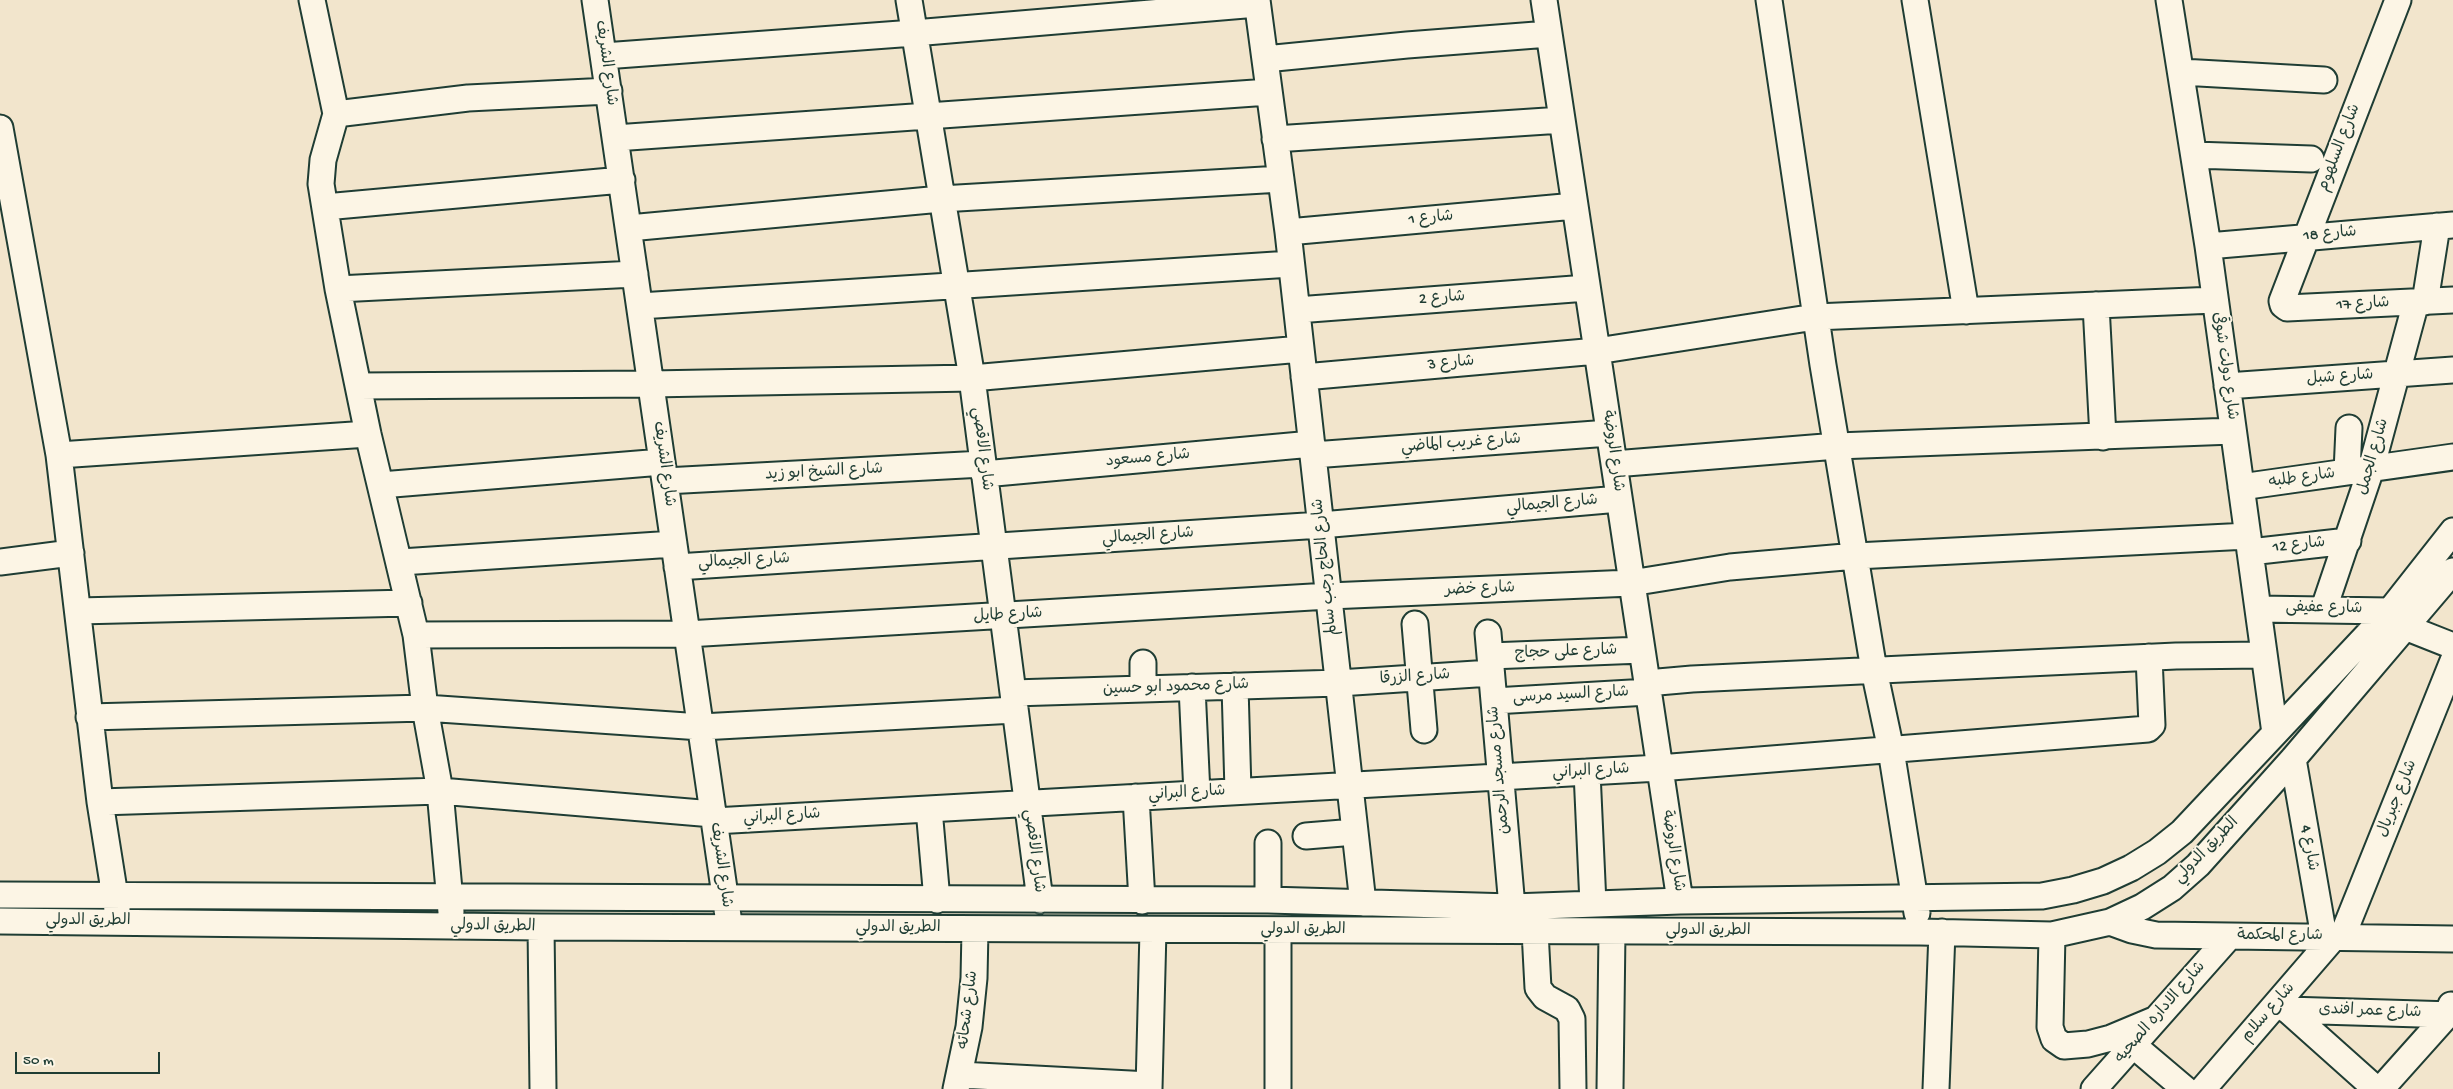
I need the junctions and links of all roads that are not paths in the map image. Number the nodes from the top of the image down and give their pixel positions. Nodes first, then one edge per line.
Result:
1 (312, 0) edge
2 (595, 0) edge
3 (909, 0) edge
4 (1544, 0) edge
5 (1769, 0) edge
6 (1915, 0) edge
7 (2169, 0) edge
8 (2398, 0) edge
9 (1257, 2) edge
10 (914, 33) junction
11 (1549, 34) junction
12 (604, 56) junction
13 (1265, 60) junction
14 (2181, 72) junction
15 (2324, 80) dead end
16 (609, 91) junction
17 (1269, 92) junction
18 (336, 114) junction
19 (927, 116) junction
20 (1562, 120) junction
21 (0, 128) edge
22 (616, 138) junction
23 (1275, 139) junction
24 (2194, 155) junction
25 (2312, 159) dead end
26 (1281, 179) junction
27 (622, 180) junction
28 (941, 199) junction
29 (1575, 206) junction
30 (325, 207) junction
31 (2445, 226) edge
32 (628, 228) junction
33 (1288, 232) junction
34 (2306, 237) junction
35 (2208, 246) junction
36 (1292, 264) junction
37 (635, 274) junction
38 (956, 287) junction
39 (1587, 288) junction
40 (338, 289) junction
41 (2283, 296) joint
42 (2215, 300) junction
43 (2453, 300) edge
44 (2420, 302) junction
45 (2096, 305) junction
46 (640, 306) junction
47 (1296, 310) junction
48 (1966, 311) junction
49 (1815, 317) junction
50 (1301, 350) junction
51 (1597, 351) junction
52 (2453, 370) edge
53 (2397, 374) junction
54 (1304, 377) junction
55 (972, 378) junction
56 (651, 384) junction
57 (359, 386) junction
58 (2227, 386) junction
59 (2349, 428) dead end
60 (2233, 432) junction
61 (1609, 433) junction
62 (368, 434) junction
63 (2104, 437) junction
64 (1837, 446) junction
65 (1312, 450) junction
66 (59, 455) junction
67 (2453, 457) edge
68 (1614, 464) junction
69 (984, 469) junction
70 (2359, 471) junction
71 (664, 472) junction
72 (382, 485) junction
73 (2241, 487) junction
74 (1619, 499) junction
75 (1321, 525) junction
76 (2453, 531) edge
77 (2348, 541) junction
78 (2249, 544) junction
79 (994, 547) junction
80 (71, 553) junction
81 (676, 556) junction
82 (1856, 556) junction
83 (0, 562) edge
84 (401, 562) junction
85 (2453, 571) edge
86 (1631, 584) junction
87 (1329, 596) junction
88 (409, 603) junction
89 (2324, 608) junction
90 (2258, 609) junction
91 (78, 611) junction
92 (1003, 616) junction
93 (2397, 619) junction
94 (1415, 624) dead end
95 (416, 634) junction
96 (687, 634) junction
97 (2453, 646) edge
98 (1642, 650) junction
99 (1490, 654) junction
100 (2264, 655) junction
101 (2149, 658) junction
102 (2453, 661) edge
103 (1874, 670) junction
104 (1419, 676) junction
105 (1339, 683) junction
106 (1235, 686) junction
107 (1192, 687) junction
108 (1647, 687) junction
109 (1494, 701) junction
110 (1014, 702) junction
111 (425, 708) junction
112 (89, 717) junction
113 (701, 728) junction
114 (1424, 730) dead end
115 (2275, 733) junction
116 (1891, 750) junction
117 (2293, 759) junction
118 (1659, 768) junction
119 (1587, 772) junction
120 (1501, 777) junction
121 (1350, 785) junction
122 (440, 791) junction
123 (1238, 791) junction
124 (1197, 794) junction
125 (1136, 797) junction
126 (100, 802) junction
127 (1027, 804) junction
128 (928, 809) junction
129 (713, 817) junction
130 (1355, 832) junction
131 (1306, 836) dead end
132 (1268, 843) dead end
133 (115, 894) junction
134 (0, 895) edge
135 (449, 896) junction
136 (1914, 897) junction
137 (725, 900) junction
138 (937, 900) junction
139 (1030, 900) junction
140 (1268, 900) junction
141 (1142, 901) junction
142 (1680, 902) junction
143 (1370, 903) junction
144 (1593, 904) junction
145 (1512, 907) junction
146 (0, 921) edge
147 (118, 922) junction
148 (2110, 922) junction
149 (452, 926) junction
150 (541, 927) junction
151 (729, 928) junction
152 (1019, 929) junction
153 (975, 930) junction
154 (1153, 930) junction
155 (1278, 931) junction
156 (1378, 931) junction
157 (1535, 932) junction
158 (1612, 932) junction
159 (1931, 932) junction
160 (2052, 935) junction
161 (2451, 935) edge
162 (2333, 937) junction
163 (2228, 938) junction
164 (2283, 1006) junction
165 (2451, 1009) edge
166 (2154, 1020) junction
167 (2133, 1045) junction
168 (958, 1082) edge
169 (1149, 1087) edge
170 (543, 1089) edge
171 (1278, 1089) edge
172 (1573, 1089) edge
173 (1610, 1089) edge
174 (1936, 1089) edge
175 (2094, 1089) edge
176 (2185, 1089) edge
177 (2203, 1089) edge
178 (2376, 1089) edge
179 (2381, 1089) edge

1 - 18 street
2 - 12 street, شارع الشريف
3 - 10 street, شارع الاقصي
4 - 11 street, شارع الروضة
5 - 49 street
6 - 48 street
7 - 14 street, شارع دولت شوقى
8 - 34 street, شارع السلهوم
9 - 10 street
9 - 13 street, شارع الحاج رجب سالم
10 - 12 street
10 - 19 street, شارع الاقصي
11 - 13 street
11 - 20 street, شارع الروضة
12 - 16 street, شارع الشريف
13 - 17 street, شارع الحاج رجب سالم
14 - 15 street
14 - 24 street, شارع دولت شوقى
16 - 18 street
16 - 22 street, شارع الشريف
17 - 19 street
17 - 23 street, شارع الحاج رجب سالم
18 - 30 street
19 - 22 street
19 - 28 street, شارع الاقصي
20 - 23 street
20 - 29 street, شارع الروضة
21 - 66 street
22 - 27 street, شارع الشريف
23 - 26 street, شارع الحاج رجب سالم
24 - 25 street
24 - 35 street, شارع دولت شوقى
26 - 28 street
26 - 33 street, شارع الحاج رجب سالم
27 - 30 street
27 - 32 street, شارع الشريف
28 - 32 street
28 - 38 street, شارع الاقصي
29 - 33 street, شارع 1
29 - 39 street, شارع الروضة
30 - 40 street
31 - 34 street, شارع 18
31 - 44 street, شارع الجمل
32 - 37 street, شارع الشريف
33 - 36 street, شارع الحاج رجب سالم
34 - 35 street, شارع 18
34 - 41 street, شارع السلهوم
35 - 42 street, شارع دولت شوقى
36 - 38 street
36 - 47 street, شارع الحاج رجب سالم
37 - 40 street
37 - 46 street, شارع الشريف
38 - 46 street
38 - 55 street, شارع الاقصي
39 - 47 street, شارع 2
39 - 51 street, شارع الروضة
40 - 57 street
41 - 44 street, شارع 17
42 - 45 street, شارع 3
42 - 58 street, شارع دولت شوقى
43 - 44 street, شارع 17
44 - 53 street, شارع الجمل
45 - 48 street, شارع 3
45 - 63 street
46 - 56 street, شارع الشريف
47 - 50 street, شارع الحاج رجب سالم
48 - 49 street, شارع 3
49 - 51 street, شارع 3
49 - 64 street
50 - 54 street, شارع الحاج رجب سالم
50 - 55 street
51 - 54 street, شارع 3
51 - 61 street, شارع الروضة
52 - 53 street, شارع شبل
53 - 58 street, شارع شبل
53 - 70 street, شارع الجمل
54 - 65 street, شارع الحاج رجب سالم
55 - 56 street
55 - 69 street, شارع الاقصي
56 - 57 street
56 - 71 street, شارع الشريف
57 - 62 street
58 - 60 street, شارع دولت شوقى
59 - 70 street
60 - 63 street
60 - 73 street, شارع دولت شوقى
61 - 65 street, شارع غريب الماضي
61 - 68 street, شارع الروضة
62 - 66 street
62 - 72 street
63 - 64 street
64 - 68 street
64 - 82 street
65 - 69 street, شارع مسعود
65 - 75 street, شارع الحاج رجب سالم
66 - 80 street
67 - 70 street, شارع طلبه
68 - 74 street, شارع الروضة
69 - 71 street, شارع الشيخ ابو زيد
69 - 79 street, شارع الاقصي
70 - 73 street, شارع طلبه
70 - 77 street, شارع الجمل
71 - 72 street, شارع الشيخ ابو زيد
71 - 81 street, شارع الشريف
72 - 84 street
73 - 78 street, شارع دولت شوقى
74 - 75 street, شارع الجيمالي
74 - 86 street, شارع الروضة
75 - 79 street, شارع الجيمالي
75 - 87 street, شارع الحاج رجب سالم
76 - 93 street, الطريق الدولي
77 - 78 street, شارع 12
77 - 89 street, شارع الجمل
78 - 82 street, شارع 12
78 - 90 street, شارع دولت شوقى
79 - 81 street, شارع الجيمالي
79 - 92 street, شارع الاقصي
80 - 83 street
80 - 91 street
81 - 84 street, شارع الجيمالي
81 - 96 street, شارع الشريف
82 - 86 street, شارع خضر
82 - 103 street
84 - 88 street
85 - 93 street, الطريق الدولي
86 - 87 street, شارع خضر
86 - 98 street, شارع الروضة
87 - 92 street, شارع طايل
87 - 105 street, شارع الحاج رجب سالم
88 - 91 street
88 - 95 street
89 - 90 street, شارع عفيفى
89 - 93 street, شارع عفيفى
90 - 100 street, شارع دولت شوقى
91 - 112 street
92 - 96 street, شارع طايل
92 - 110 street, شارع الاقصي
93 - 97 street, شارع عفيفى
93 - 115 street, الطريق الدولي
93 - 117 street, الطريق الدولي
94 - 104 street
95 - 96 street, شارع طايل
95 - 111 street
96 - 113 street, شارع الشريف
98 - 99 street, شارع على حجاج
98 - 108 street, شارع الروضة
99 - 104 street, شارع الزرقا
99 - 109 street, شارع مسجد الرحمن
100 - 101 street, شارع السيد مرسى
100 - 115 street, شارع دولت شوقى
101 - 103 street, شارع السيد مرسى
101 - 116 street, شارع البراني
102 - 162 street, شارع جبريال
103 - 108 street, شارع السيد مرسى
103 - 116 street
104 - 105 street, شارع الزرقا
104 - 114 street
105 - 106 street, شارع محمود ابو حسين
105 - 121 street, شارع الحاج رجب سالم
106 - 107 street, شارع محمود ابو حسين
106 - 123 street
107 - 110 street, شارع محمود ابو حسين
107 - 124 street
108 - 109 street, شارع السيد مرسى
108 - 118 street, شارع الروضة
109 - 120 street, شارع مسجد الرحمن
110 - 113 street, شارع محمود ابو حسين
110 - 127 street, شارع الاقصي
111 - 112 street, شارع محمود ابو حسين
111 - 113 street, شارع محمود ابو حسين
111 - 122 street
112 - 126 street
113 - 129 street, شارع الشريف
115 - 136 street, الطريق الدولي
116 - 118 street, شارع البراني
116 - 136 street
117 - 148 street, الطريق الدولي
117 - 162 street, شارع 4
118 - 119 street, شارع البراني
118 - 142 street, شارع الروضة
119 - 120 street, شارع البراني
119 - 144 street
120 - 121 street, شارع البراني
120 - 145 street, شارع مسجد الرحمن
121 - 123 street, شارع البراني
121 - 130 street, شارع الحاج رجب سالم
122 - 126 street, شارع البراني
122 - 129 street, شارع البراني
122 - 135 street
123 - 124 street, شارع البراني
124 - 125 street, شارع البراني
125 - 127 street, شارع البراني
125 - 141 street
126 - 133 street
127 - 128 street, شارع البراني
127 - 139 street, شارع الاقصي
128 - 129 street, شارع البراني
128 - 138 street
129 - 137 street, شارع الشريف
130 - 131 street
130 - 143 street, شارع الحاج رجب سالم
132 - 140 street
133 - 134 street, الطريق الدولي
133 - 135 street, الطريق الدولي
133 - 147 street
135 - 137 street, الطريق الدولي
135 - 149 street
136 - 142 street, الطريق الدولي
136 - 159 street
137 - 138 street, الطريق الدولي
137 - 151 street, شارع الشريف
138 - 139 street, الطريق الدولي
139 - 141 street, الطريق الدولي
139 - 152 street, شارع الاقصي
140 - 141 street, الطريق الدولي
140 - 143 street, الطريق الدولي
142 - 144 street, الطريق الدولي
143 - 145 street, الطريق الدولي
143 - 156 street, شارع الحاج رجب سالم
144 - 145 street, الطريق الدولي
146 - 147 street, الطريق الدولي
147 - 149 street, الطريق الدولي
148 - 160 street, الطريق الدولي
148 - 163 street, شارع المحكمة
149 - 150 street, الطريق الدولي
150 - 151 street, الطريق الدولي
150 - 170 street
151 - 153 street, الطريق الدولي
152 - 153 street, الطريق الدولي
152 - 154 street, الطريق الدولي
153 - 168 street, شارع شحاته
154 - 155 street, الطريق الدولي
154 - 169 street
155 - 156 street, الطريق الدولي
155 - 171 street
156 - 157 street, الطريق الدولي
157 - 158 street, الطريق الدولي
157 - 172 street
158 - 159 street, الطريق الدولي
158 - 173 street
159 - 160 street, الطريق الدولي
159 - 174 street
160 - 166 street
161 - 162 street, شارع المحكمة
162 - 163 street, شارع المحكمة
162 - 164 street, شارع سلام
163 - 166 street, شارع الاداره الصحيه
164 - 165 street, شارع عمر افندى
164 - 177 street, شارع سلام
164 - 178 street
165 - 179 street
166 - 167 street, شارع الاداره الصحيه
167 - 175 street, شارع الاداره الصحيه
167 - 176 street
168 - 169 street

